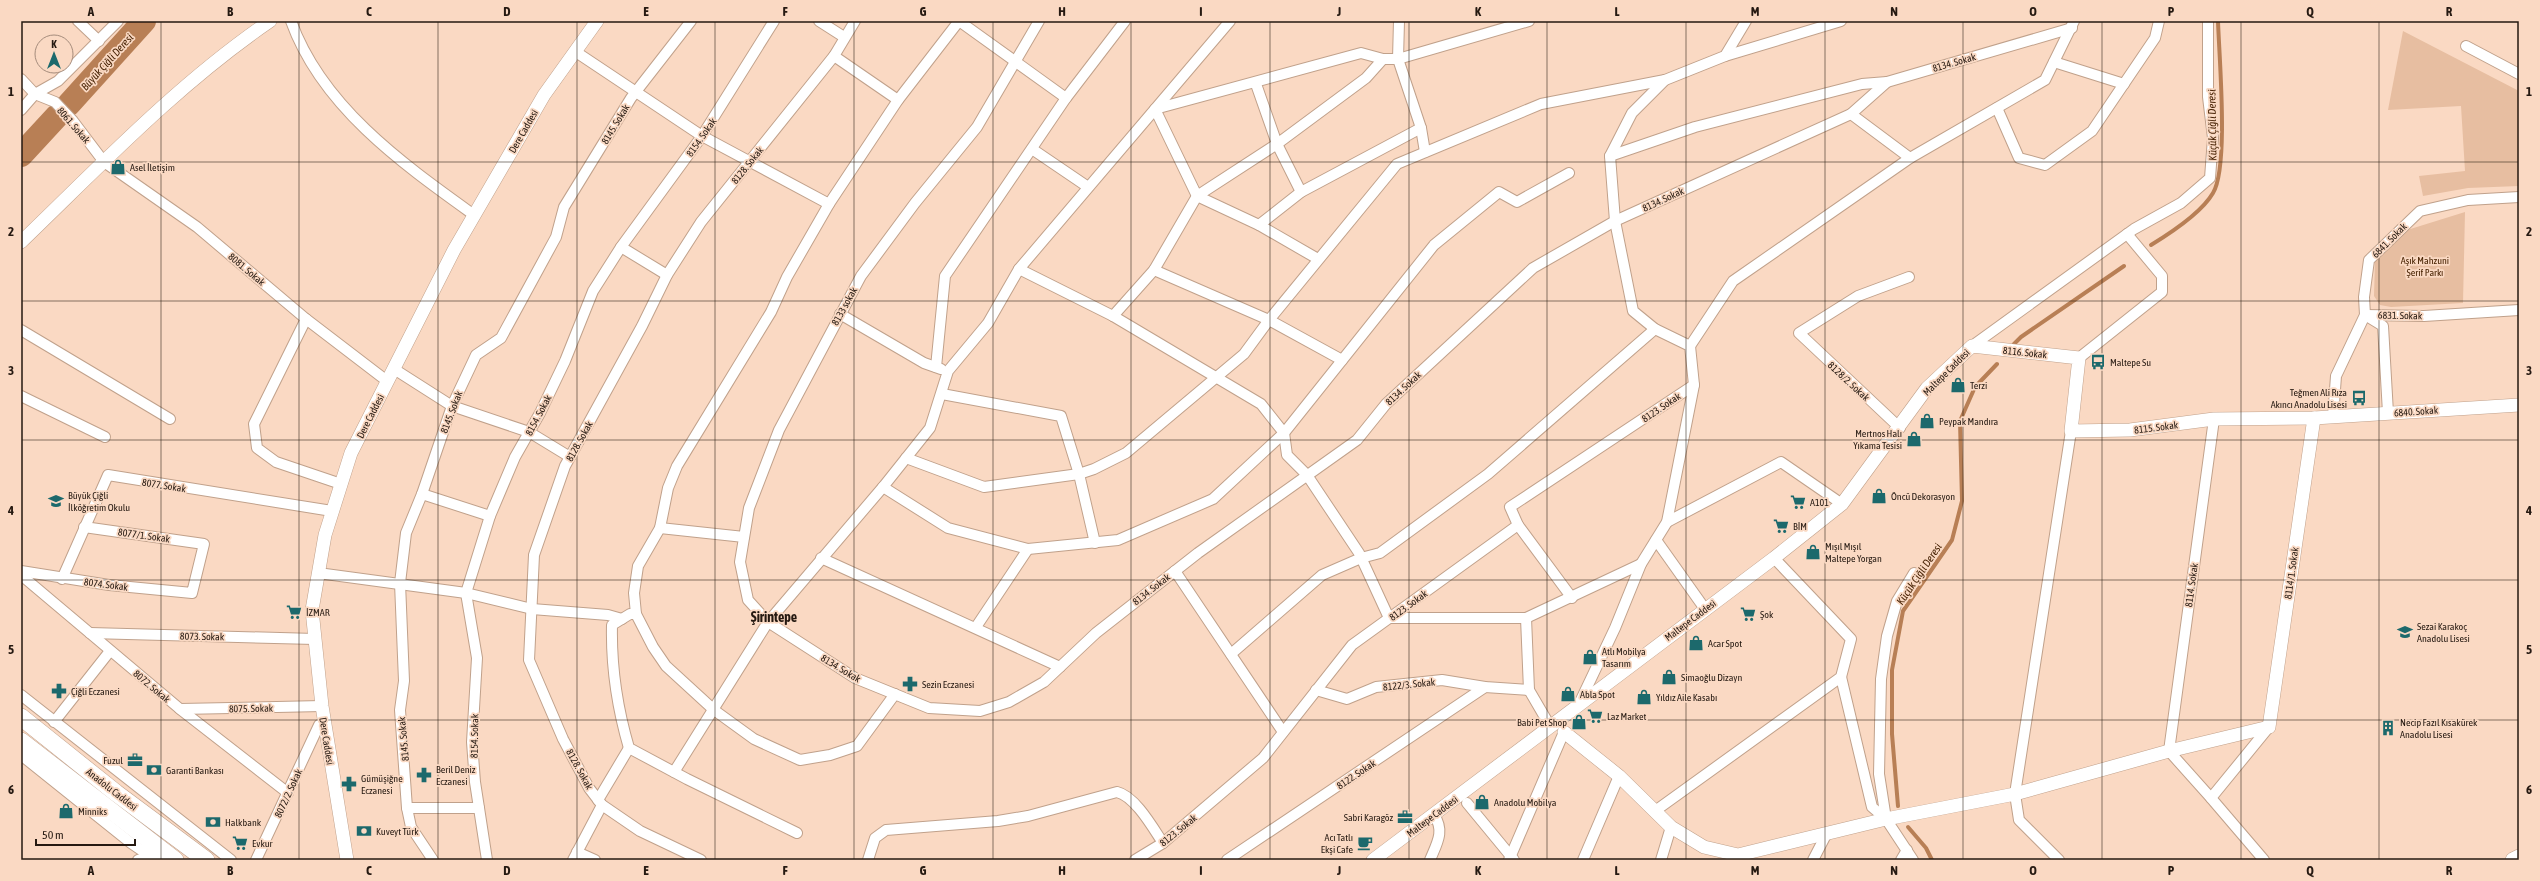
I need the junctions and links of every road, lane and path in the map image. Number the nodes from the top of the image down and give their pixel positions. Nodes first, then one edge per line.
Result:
1 (78, 21) edge
2 (118, 21) edge
3 (270, 21) edge
4 (291, 21) edge
5 (597, 21) edge
6 (691, 21) edge
7 (774, 21) edge
8 (819, 21) edge
9 (855, 21) edge
10 (959, 21) edge
11 (1039, 21) edge
12 (1126, 21) edge
13 (1230, 21) edge
14 (1399, 21) edge
15 (1530, 21) edge
16 (1746, 21) edge
17 (1841, 21) edge
18 (2159, 21) edge
19 (2208, 21) edge
20 (2073, 25) edge
21 (844, 37) junction
22 (99, 41) junction
23 (2466, 46) dead end
24 (576, 52) junction
25 (834, 56) junction
26 (1725, 56) junction
27 (1383, 59) junction
28 (1398, 59) junction
29 (1016, 61) junction
30 (2054, 62) junction
31 (2519, 74) edge
32 (21, 79) edge
33 (1665, 80) junction
34 (1887, 82) junction
35 (1256, 84) junction
36 (2124, 84) junction
37 (636, 91) junction
38 (35, 94) junction
39 (1066, 98) junction
40 (898, 100) junction
41 (1997, 108) junction
42 (1155, 109) junction
43 (21, 110) edge
44 (1851, 114) junction
45 (1421, 128) junction
46 (702, 136) junction
47 (1277, 144) junction
48 (1032, 149) junction
49 (1425, 152) junction
50 (1610, 156) junction
51 (1910, 158) junction
52 (750, 161) junction
53 (104, 162) junction
54 (1569, 173) dead end
55 (1088, 187) junction
56 (1301, 192) junction
57 (1197, 196) junction
58 (2519, 197) edge
59 (829, 204) junction
60 (474, 215) junction
61 (1615, 221) junction
62 (1258, 225) junction
63 (2128, 234) junction
64 (21, 242) edge
65 (620, 247) junction
66 (1318, 259) junction
67 (1019, 269) junction
68 (1154, 270) junction
69 (667, 275) junction
70 (1910, 277) dead end
71 (2519, 310) edge
72 (840, 314) junction
73 (2365, 315) junction
74 (1113, 316) junction
75 (306, 319) junction
76 (1269, 320) junction
77 (1655, 329) junction
78 (21, 330) edge
79 (1690, 346) junction
80 (1972, 346) junction
81 (2078, 358) junction
82 (1342, 360) junction
83 (936, 367) junction
84 (394, 369) junction
85 (948, 371) junction
86 (1215, 378) junction
87 (387, 381) junction
88 (1694, 385) junction
89 (942, 394) junction
90 (21, 396) edge
91 (2519, 405) edge
92 (452, 406) junction
93 (2388, 413) junction
94 (2333, 417) junction
95 (2314, 418) junction
96 (170, 419) dead end
97 (2214, 419) junction
98 (1900, 428) junction
99 (2071, 431) junction
100 (529, 432) junction
101 (1284, 434) junction
102 (105, 436) dead end
103 (570, 457) junction
104 (906, 458) junction
105 (1079, 474) junction
106 (1307, 475) junction
107 (341, 484) junction
108 (883, 487) junction
109 (422, 494) junction
110 (1842, 504) junction
111 (332, 511) junction
112 (490, 516) junction
113 (1667, 522) junction
114 (1518, 525) junction
115 (84, 527) junction
116 (660, 528) junction
117 (744, 537) junction
118 (1656, 540) junction
119 (1095, 543) junction
120 (1028, 549) junction
121 (821, 558) junction
122 (1361, 558) junction
123 (1774, 558) junction
124 (1641, 564) junction
125 (21, 571) edge
126 (1175, 571) junction
127 (318, 573) junction
128 (1914, 573) dead end
129 (21, 575) edge
130 (62, 579) junction
131 (400, 583) junction
132 (192, 593) joint
133 (466, 593) junction
134 (1572, 598) junction
135 (532, 609) junction
136 (1705, 609) junction
137 (636, 614) junction
138 (1390, 618) junction
139 (1526, 618) junction
140 (622, 619) junction
141 (768, 622) junction
142 (976, 627) junction
143 (90, 633) junction
144 (314, 639) junction
145 (110, 651) junction
146 (1232, 654) junction
147 (1060, 667) junction
148 (1841, 677) junction
149 (1485, 687) junction
150 (1316, 690) junction
151 (1528, 690) junction
152 (895, 694) junction
153 (21, 695) edge
154 (1579, 705) junction
155 (322, 706) junction
156 (180, 709) junction
157 (714, 710) junction
158 (21, 716) edge
159 (54, 722) junction
160 (319, 726) dead end
161 (1550, 726) junction
162 (2269, 728) junction
163 (1283, 732) junction
164 (1564, 732) joint
165 (21, 741) edge
166 (629, 748) junction
167 (2169, 751) junction
168 (21, 755) edge
169 (674, 772) junction
170 (1619, 776) junction
171 (288, 793) junction
172 (2015, 794) junction
173 (2211, 798) junction
174 (600, 803) junction
175 (1467, 803) dead end
176 (407, 808) junction
177 (479, 808) junction
178 (1655, 811) junction
179 (1434, 815) junction
180 (1886, 819) junction
181 (1671, 827) junction
182 (797, 833) dead end
183 (1827, 833) junction
184 (1163, 843) junction
185 (1907, 850) junction
186 (575, 856) edge
187 (2519, 857) edge
188 (153, 858) edge
189 (1511, 859) edge
190 (138, 860) edge
191 (175, 860) edge
192 (206, 860) edge
193 (231, 860) edge
194 (256, 860) edge
195 (347, 860) edge
196 (433, 860) edge
197 (487, 860) edge
198 (595, 860) edge
199 (701, 860) edge
200 (868, 860) edge
201 (1135, 860) edge
202 (1227, 860) edge
203 (1373, 860) edge
204 (1430, 860) edge
205 (1583, 860) edge
206 (1661, 860) edge
207 (1813, 860) edge
208 (1901, 860) edge
209 (1913, 860) edge
210 (2059, 860) edge
211 (2264, 860) edge
212 (2513, 860) edge

1 - 22 street
2 - 22 street
3 - 53 street
4 - 60 street
5 - 24 street, Dere Caddesi
6 - 37 street, 8145. Sokak
7 - 46 street, 8154. Sokak
8 - 21 street
9 - 21 street, 8128. Sokak
10 - 29 street
10 - 40 street
11 - 29 street, 8133 sokak
12 - 39 street
13 - 42 street
14 - 28 street
15 - 28 street
16 - 26 street
17 - 26 street
18 - 36 street
19 - 63 street
20 - 30 street
20 - 34 street, 8134. Sokak
21 - 25 street, 8128. Sokak
22 - 38 street
23 - 31 street
24 - 37 street
24 - 60 street, Dere Caddesi
25 - 40 street
25 - 52 street, 8128. Sokak
26 - 33 street
27 - 28 street
27 - 35 street
27 - 47 street
28 - 45 street
29 - 39 street
29 - 72 street, 8133 sokak
30 - 36 street
30 - 41 street
32 - 38 street, 8061. Sokak
33 - 49 street
33 - 50 street
34 - 44 street, 8134. Sokak
34 - 50 street
35 - 42 street
35 - 47 street
36 - 41 street
37 - 46 street
37 - 92 street, 8145. Sokak
38 - 43 street
38 - 53 street, 8061. Sokak
39 - 48 street
40 - 59 street
41 - 51 street
42 - 55 street
42 - 57 street
44 - 51 street
44 - 61 street, 8134. Sokak
45 - 49 street
45 - 56 street
46 - 52 street
46 - 65 street, 8154. Sokak
47 - 56 street
47 - 57 street
48 - 55 street
48 - 83 street
49 - 66 street
50 - 61 street
51 - 79 street
52 - 59 street
52 - 69 street, 8128. Sokak
53 - 64 street
53 - 75 street, 8081. Sokak
54 - 82 street
55 - 67 street
56 - 62 street
57 - 62 street
57 - 68 street
58 - 73 street, 6841. Sokak
59 - 116 street
60 - 84 street, Dere Caddesi
61 - 77 street
61 - 106 street, 8134. Sokak
62 - 66 street
63 - 80 street
63 - 81 street
65 - 69 street
65 - 100 street, 8154. Sokak
66 - 76 street
67 - 74 street
67 - 85 street
68 - 74 street
68 - 76 street
69 - 103 street, 8128. Sokak
70 - 98 street, 8128/2. Sokak
71 - 73 street, 6831. Sokak
72 - 83 street
72 - 117 street, 8133 sokak
73 - 93 street
73 - 94 street, 6831. Sokak
74 - 86 street
75 - 87 street, 8081. Sokak
75 - 107 street
76 - 82 street
76 - 86 street
77 - 79 street
77 - 122 street
78 - 96 street
79 - 88 street
80 - 81 street, 8116. Sokak
80 - 98 street, Maltepe Caddesi
81 - 99 street
82 - 101 street
83 - 85 street
84 - 87 street, Dere Caddesi
84 - 92 street
85 - 89 street
86 - 101 street
86 - 105 street
87 - 107 street, Dere Caddesi
88 - 113 street
88 - 114 street, 8123. Sokak
89 - 104 street
89 - 105 street
90 - 102 street
91 - 93 street, 6840. Sokak
92 - 100 street
92 - 109 street, 8145. Sokak
93 - 94 street, 6840. Sokak
94 - 95 street, 6840. Sokak
95 - 97 street, 8115. Sokak
95 - 162 street, 8114/1. Sokak
97 - 99 street, 8115. Sokak
97 - 167 street, 8114. Sokak
98 - 110 street, Maltepe Caddesi
99 - 172 street
100 - 103 street
100 - 112 street, 8154. Sokak
101 - 106 street
101 - 119 street
103 - 135 street, 8128. Sokak
104 - 105 street
104 - 108 street
105 - 119 street
106 - 122 street
106 - 126 street, 8134. Sokak
107 - 111 street, Dere Caddesi
108 - 120 street
108 - 121 street
109 - 112 street
109 - 131 street, 8145. Sokak
110 - 113 street
110 - 123 street, Maltepe Caddesi
111 - 115 street, 8077. Sokak
111 - 127 street, Dere Caddesi
112 - 133 street, 8154. Sokak
113 - 118 street
114 - 134 street
114 - 138 street, 8123. Sokak
115 - 130 street, 8077. Sokak
115 - 132 street, 8077/1. Sokak
116 - 117 street
116 - 137 street
117 - 141 street, 8133 sokak
118 - 124 street
118 - 136 street
119 - 120 street
120 - 142 street
121 - 141 street
121 - 142 street
122 - 138 street
122 - 146 street
123 - 136 street, Maltepe Caddesi
123 - 148 street
124 - 134 street
124 - 154 street
125 - 130 street, 8074. Sokak
126 - 146 street
126 - 147 street, 8134. Sokak
127 - 131 street
127 - 144 street, Dere Caddesi
128 - 180 street
129 - 143 street, 8072. Sokak
130 - 132 street, 8074. Sokak
131 - 133 street
131 - 176 street, 8145. Sokak
133 - 135 street
133 - 177 street, 8154. Sokak
134 - 139 street
135 - 140 street
135 - 174 street, 8128. Sokak
136 - 154 street, Maltepe Caddesi
137 - 140 street
137 - 157 street
138 - 139 street
138 - 150 street, 8123. Sokak
139 - 151 street
140 - 166 street
141 - 152 street, 8134. Sokak
141 - 157 street
142 - 147 street
143 - 144 street, 8073. Sokak
143 - 145 street, 8072. Sokak
144 - 155 street, Dere Caddesi
145 - 156 street, 8072. Sokak
145 - 159 street
146 - 163 street
147 - 152 street, 8134. Sokak
148 - 178 street
148 - 180 street
149 - 150 street, 8122/3. Sokak
149 - 151 street, 8122/3. Sokak
149 - 202 street, 8122. Sokak
150 - 163 street, 8123. Sokak
151 - 161 street
152 - 157 street
153 - 159 street
154 - 161 street, Maltepe Caddesi
155 - 156 street, 8075. Sokak
155 - 195 street, Dere Caddesi
156 - 171 street, 8072. Sokak
157 - 169 street
158 - 192 highway, Anadolu Caddesi
159 - 193 street
160 - 171 street, 8072/2. Sokak
161 - 179 street, Maltepe Caddesi
162 - 167 street
162 - 173 street
163 - 184 street, 8123. Sokak
164 - 170 street
164 - 189 street
165 - 191 highway, Anadolu Caddesi
166 - 169 street
166 - 174 street
167 - 172 street
167 - 173 street
168 - 188 street
169 - 182 street
170 - 178 street
170 - 205 street
171 - 194 street, 8072/2. Sokak
172 - 180 street
172 - 210 street
173 - 211 street
174 - 186 street
174 - 199 street, 8128. Sokak
175 - 189 street
176 - 177 street
176 - 196 street, 8145. Sokak
177 - 197 street, 8154. Sokak
178 - 181 street
179 - 203 street, Maltepe Caddesi
179 - 204 street
180 - 183 street
180 - 185 street
181 - 183 street
181 - 206 street
183 - 207 street
184 - 200 street
184 - 201 street, 8123. Sokak
185 - 208 street
185 - 209 street
186 - 198 street
187 - 212 main road
188 - 190 street

